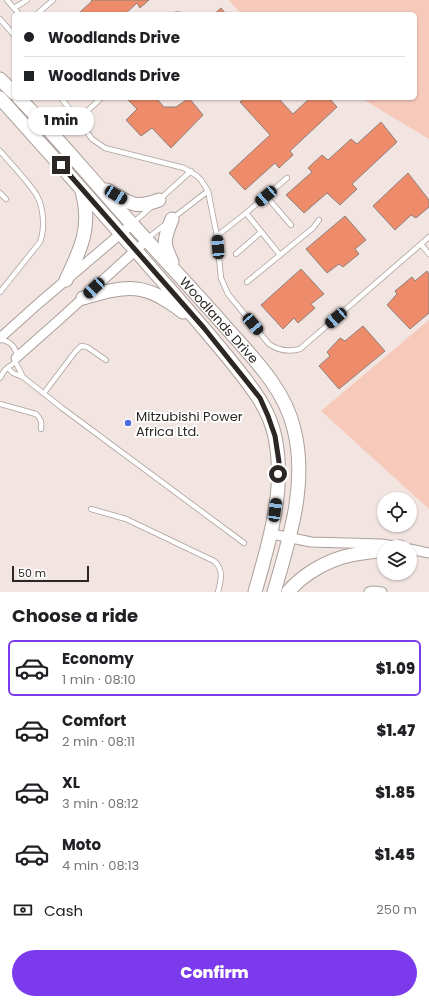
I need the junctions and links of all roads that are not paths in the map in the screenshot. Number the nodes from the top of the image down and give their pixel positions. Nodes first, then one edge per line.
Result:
1 (7, 0) edge
2 (27, 0) edge
3 (53, 0) edge
4 (14, 8) junction
5 (17, 12) edge
6 (39, 12) edge
7 (0, 19) edge
8 (12, 33) edge
9 (0, 79) edge
10 (12, 91) edge
11 (0, 98) edge
12 (21, 100) edge
13 (63, 100) edge
14 (99, 100) edge
15 (78, 120) junction
16 (0, 151) edge
17 (191, 171) junction
18 (287, 178) dead end
19 (97, 184) junction
20 (81, 188) junction
21 (208, 191) junction
22 (0, 193) edge
23 (266, 196) junction
24 (6, 199) dead end
25 (159, 200) junction
26 (246, 213) junction
27 (172, 219) junction
28 (318, 220) dead end
29 (132, 224) junction
30 (291, 225) dead end
31 (261, 232) junction
32 (122, 234) junction
33 (217, 236) junction
34 (429, 237) edge
35 (147, 240) junction
36 (421, 244) junction
37 (135, 250) junction
38 (236, 254) dead end
39 (429, 254) edge
40 (280, 255) junction
41 (177, 272) junction
42 (66, 280) junction
43 (247, 282) dead end
44 (0, 292) edge
45 (83, 298) junction
46 (204, 328) junction
47 (0, 339) edge
48 (15, 360) junction
49 (106, 360) dead end
50 (7, 368) junction
51 (0, 369) edge
52 (23, 377) junction
53 (0, 378) edge
54 (44, 393) junction
55 (0, 404) edge
56 (40, 429) dead end
57 (91, 509) dead end
58 (272, 534) junction
59 (290, 538) junction
60 (244, 543) dead end
61 (377, 544) edge
62 (417, 550) edge
63 (377, 551) edge
64 (429, 553) edge
65 (218, 592) edge
66 (255, 592) edge
67 (274, 592) edge
68 (288, 592) edge
69 (369, 592) edge
70 (382, 592) edge

1 - 4 lane
2 - 4 lane
3 - 6 lane
4 - 5 lane
7 - 8 lane
9 - 10 main road
11 - 20 main road, Woodlands Drive
12 - 19 main road, Woodlands Drive
13 - 15 lane
14 - 15 lane
15 - 17 lane
16 - 44 lane
17 - 21 lane
17 - 25 lane
18 - 23 lane
19 - 25 main road
19 - 29 main road, Woodlands Drive
20 - 32 main road, Woodlands Drive
20 - 42 main road
21 - 27 lane
21 - 33 lane
22 - 24 lane
23 - 26 lane
23 - 30 lane
25 - 29 lane
26 - 31 lane
26 - 33 lane
27 - 35 lane
27 - 41 main road
28 - 40 lane
29 - 32 street
29 - 35 main road, Woodlands Drive
31 - 38 lane
31 - 40 lane
32 - 37 main road, Woodlands Drive
32 - 42 street
33 - 36 lane
34 - 36 lane
35 - 37 street
35 - 41 main road, Woodlands Drive
36 - 39 lane
37 - 45 street
37 - 46 main road, Woodlands Drive
40 - 43 lane
41 - 59 main road, Woodlands Drive
42 - 47 street
45 - 46 main road
45 - 48 street
46 - 58 main road, Woodlands Drive
47 - 48 lane
48 - 50 lane
48 - 52 lane
49 - 54 lane
50 - 51 lane
50 - 52 lane
50 - 53 lane
52 - 54 lane
54 - 60 lane
55 - 56 lane
57 - 65 lane
58 - 59 street
58 - 66 main road, Woodlands Drive
59 - 61 street
59 - 67 main road, Woodlands Drive
62 - 64 street
63 - 68 main road
69 - 70 street

